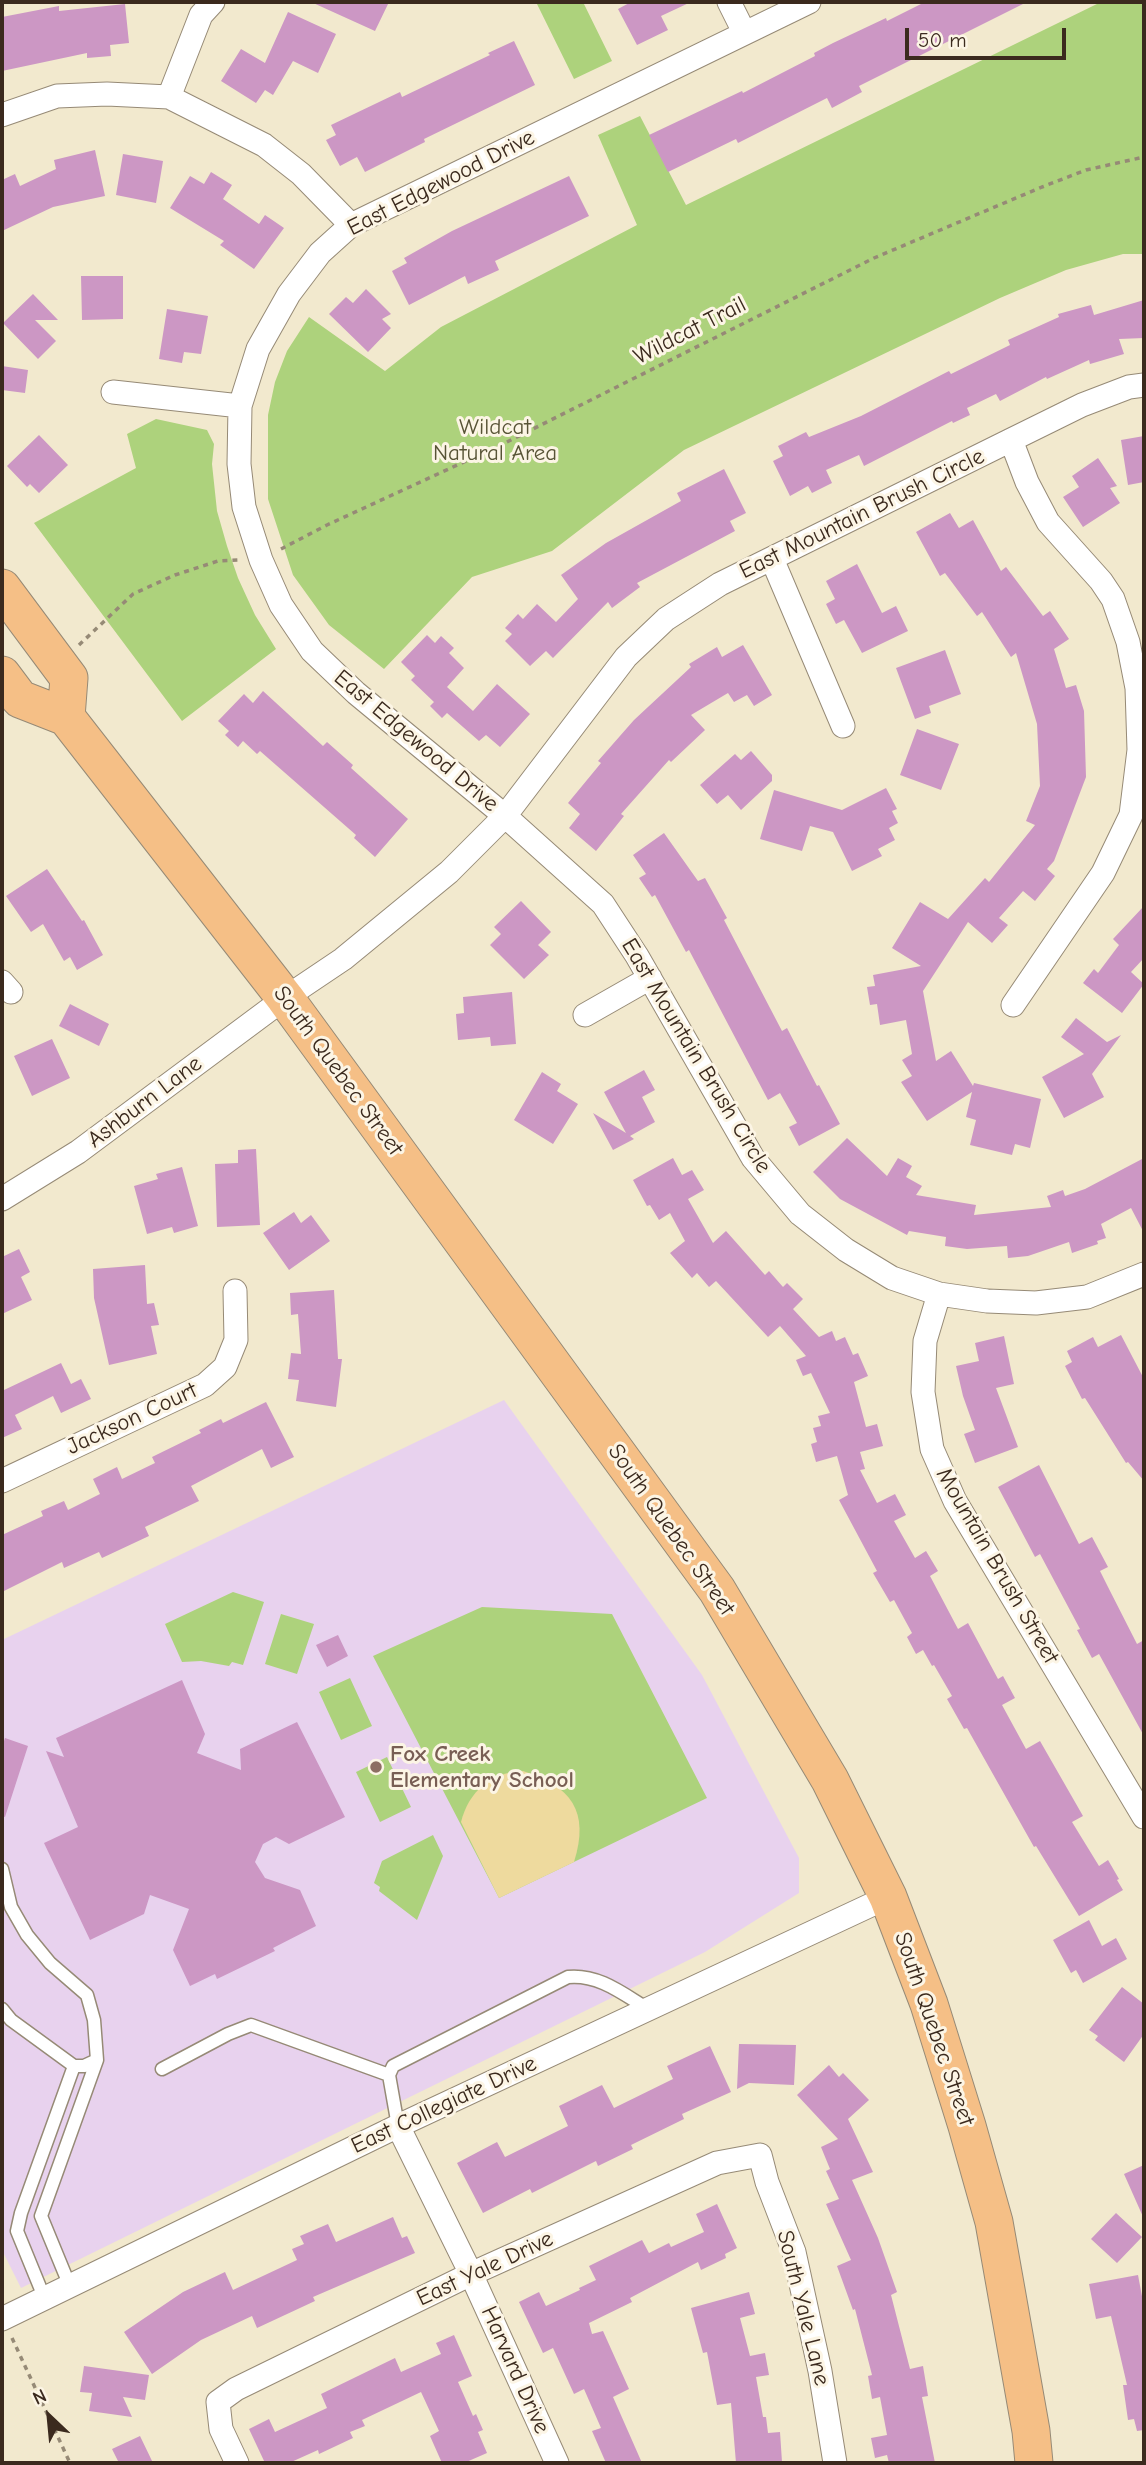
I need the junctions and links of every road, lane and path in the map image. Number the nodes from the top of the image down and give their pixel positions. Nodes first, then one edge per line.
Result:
1 (213, 2) edge
2 (729, 2) edge
3 (809, 2) edge
4 (744, 32) junction
5 (169, 97) junction
6 (2, 115) edge
7 (1144, 157) edge
8 (351, 225) junction
9 (1144, 385) edge
10 (113, 392) dead end
11 (240, 405) junction
12 (1011, 440) junction
13 (772, 559) junction
14 (261, 560) junction
15 (2, 588) edge
16 (2, 675) edge
17 (69, 678) junction
18 (66, 717) junction
19 (844, 726) dead end
20 (505, 816) junction
21 (650, 978) junction
22 (285, 998) junction
23 (1013, 1005) dead end
24 (585, 1015) dead end
25 (2, 1199) edge
26 (1144, 1276) edge
27 (235, 1291) dead end
28 (939, 1294) junction
29 (2, 1481) edge
30 (1144, 1817) edge
31 (2, 1869) edge
32 (888, 1898) junction
33 (2, 2008) edge
34 (649, 2009) junction
35 (97, 2060) junction
36 (74, 2066) junction
37 (162, 2070) dead end
38 (388, 2075) junction
39 (398, 2126) junction
40 (760, 2155) joint
41 (471, 2274) junction
42 (69, 2284) junction
43 (44, 2297) junction
44 (2, 2318) edge
45 (70, 2463) edge
46 (237, 2463) edge
47 (558, 2463) edge
48 (835, 2463) edge
49 (1034, 2463) edge

1 - 5 street
2 - 4 street
3 - 4 street, East Edgewood Drive
4 - 8 street, East Edgewood Drive
5 - 6 street
5 - 8 street
7 - 14 path, Wildcat Trail
8 - 11 street, East Edgewood Drive
9 - 12 street, East Mountain Brush Circle
10 - 11 street
11 - 14 street, East Edgewood Drive
12 - 13 street, East Mountain Brush Circle
12 - 23 street
13 - 19 street
13 - 20 street, East Mountain Brush Circle
14 - 17 path
14 - 20 street, East Edgewood Drive
15 - 17 main road
16 - 18 main road
17 - 18 main road
18 - 22 main road, South Quebec Street
20 - 21 street, East Mountain Brush Circle
20 - 22 street, East Mountain Brush Circle
21 - 24 street
21 - 28 street, East Mountain Brush Circle
22 - 25 street, Ashburn Lane
22 - 32 main road, South Quebec Street
26 - 28 street, East Mountain Brush Circle
27 - 29 street, Jackson Court
28 - 30 street, Mountain Brush Street
31 - 35 lane
32 - 34 street, East Collegiate Drive
32 - 49 main road, South Quebec Street
33 - 36 lane
34 - 38 lane
34 - 39 street, East Collegiate Drive
35 - 36 lane
35 - 42 lane
36 - 43 lane
37 - 38 lane
38 - 39 lane
39 - 41 street, Harvard Drive
39 - 42 street, East Collegiate Drive
40 - 41 street, East Yale Drive
40 - 48 street, South Yale Lane
41 - 46 street, East Yale Drive
41 - 47 street, Harvard Drive
42 - 43 street, East Collegiate Drive
43 - 44 street, East Collegiate Drive
44 - 45 path

